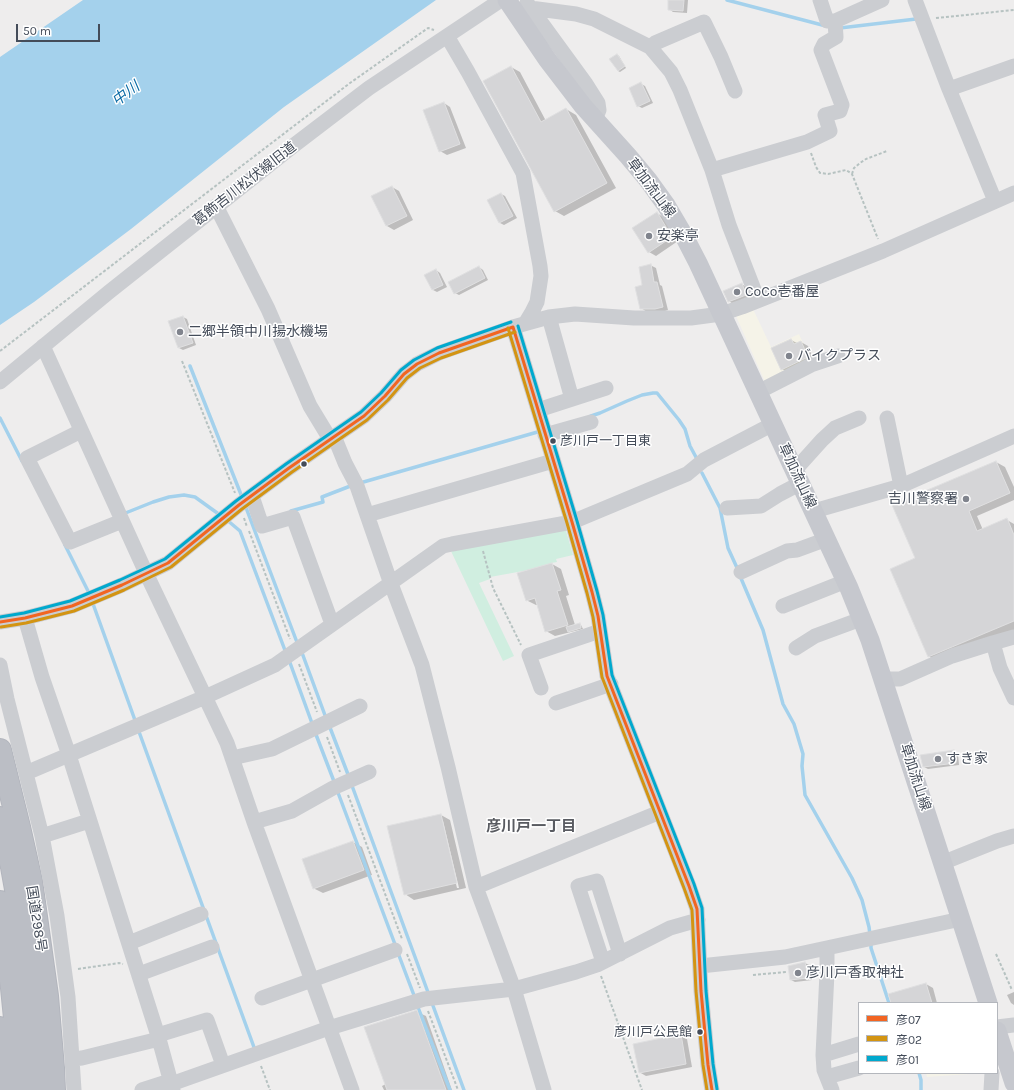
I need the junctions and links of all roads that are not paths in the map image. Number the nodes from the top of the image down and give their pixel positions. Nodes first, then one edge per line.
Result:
1 (501, 0) edge
2 (507, 0) edge
3 (820, 0) edge
4 (882, 0) edge
5 (915, 0) edge
6 (528, 4) edge
7 (835, 21) junction
8 (443, 34) junction
9 (650, 47) junction
10 (1014, 66) edge
11 (949, 89) junction
12 (735, 91) dead end
13 (595, 120) junction
14 (712, 170) junction
15 (1014, 193) edge
16 (995, 201) junction
17 (216, 206) junction
18 (758, 300) junction
19 (721, 314) junction
20 (549, 317) junction
21 (520, 324) junction
22 (43, 346) junction
23 (838, 356) dead end
24 (0, 382) edge
25 (606, 388) dead end
26 (758, 392) junction
27 (572, 399) junction
28 (538, 410) junction
29 (859, 418) dead end
30 (887, 418) dead end
31 (591, 422) dead end
32 (773, 424) junction
33 (82, 431) junction
34 (545, 435) junction
35 (1014, 436) edge
36 (332, 438) junction
37 (553, 461) junction
38 (798, 477) junction
39 (901, 486) junction
40 (252, 496) junction
41 (727, 508) dead end
42 (814, 511) junction
43 (367, 515) junction
44 (122, 521) junction
45 (572, 522) junction
46 (827, 539) junction
47 (741, 572) dead end
48 (146, 573) junction
49 (846, 581) junction
50 (390, 584) junction
51 (783, 606) dead end
52 (24, 618) junction
53 (862, 619) junction
54 (0, 622) edge
55 (332, 624) junction
56 (600, 631) junction
57 (1014, 637) edge
58 (993, 643) junction
59 (796, 648) dead end
60 (0, 665) edge
61 (883, 679) junction
62 (611, 684) junction
63 (541, 688) dead end
64 (205, 697) junction
65 (1014, 698) edge
66 (556, 704) dead end
67 (360, 706) dead end
68 (0, 750) edge
69 (69, 755) junction
70 (232, 758) junction
71 (369, 772) dead end
72 (26, 773) junction
73 (660, 812) junction
74 (0, 818) edge
75 (89, 821) junction
76 (254, 822) junction
77 (42, 836) junction
78 (1014, 836) edge
79 (942, 863) junction
80 (476, 887) junction
81 (0, 902) edge
82 (200, 914) dead end
83 (961, 919) junction
84 (698, 920) junction
85 (129, 943) junction
86 (212, 947) dead end
87 (827, 948) junction
88 (395, 950) dead end
89 (620, 954) junction
90 (600, 964) junction
91 (700, 966) junction
92 (138, 973) junction
93 (312, 980) junction
94 (514, 989) junction
95 (262, 998) dead end
96 (988, 1002) edge
97 (1014, 1025) edge
98 (998, 1027) edge
99 (0, 1028) edge
100 (329, 1028) junction
101 (159, 1037) junction
102 (998, 1038) edge
103 (858, 1044) edge
104 (823, 1055) junction
105 (73, 1059) junction
106 (1002, 1064) edge
107 (223, 1065) junction
108 (858, 1069) edge
109 (992, 1074) edge
110 (1014, 1083) edge
111 (829, 1084) edge
112 (171, 1085) edge
113 (4, 1090) edge
114 (20, 1090) edge
115 (38, 1090) edge
116 (54, 1090) edge
117 (74, 1090) edge
118 (142, 1090) edge
119 (352, 1090) edge
120 (544, 1090) edge
121 (712, 1090) edge
122 (992, 1090) edge

1 - 8 street, 葛飾吉川松伏線旧道
2 - 13 main road, 草加流山線
3 - 7 street
4 - 7 street
5 - 11 street
6 - 9 street
6 - 13 street
7 - 14 street
8 - 17 street, 葛飾吉川松伏線旧道
8 - 21 street
9 - 12 street
9 - 14 street
10 - 11 street
11 - 16 street
13 - 19 main road, 草加流山線
14 - 18 street
15 - 16 street
16 - 18 street
17 - 22 street, 葛飾吉川松伏線旧道
17 - 36 street
18 - 19 street
19 - 20 street
19 - 26 main road, 草加流山線
20 - 21 street
20 - 27 street
21 - 28 street
21 - 36 street
22 - 24 street, 葛飾吉川松伏線旧道
22 - 33 street
23 - 26 street
25 - 27 street
26 - 32 main road, 草加流山線
27 - 28 street
28 - 34 street
29 - 38 street
30 - 39 street
31 - 34 street
32 - 38 main road, 草加流山線
32 - 45 street
33 - 44 street
33 - 44 street
34 - 37 street
35 - 39 street
36 - 40 street
36 - 43 street
37 - 43 street
37 - 45 street
38 - 41 street
38 - 42 main road, 草加流山線
39 - 42 street
40 - 48 street
40 - 55 street
42 - 46 main road, 草加流山線
43 - 50 street
44 - 48 street
45 - 50 street
45 - 56 street
46 - 47 street
46 - 49 main road, 草加流山線
48 - 52 street
48 - 64 street
49 - 51 street
49 - 53 main road, 草加流山線
50 - 55 street
50 - 80 street
52 - 54 street
52 - 69 street
53 - 59 street
53 - 61 main road, 草加流山線
55 - 64 street
56 - 62 street
56 - 63 street
57 - 58 street
58 - 61 street
58 - 65 street
60 - 72 street
61 - 79 main road, 草加流山線
62 - 66 street
62 - 73 street
64 - 69 street
64 - 70 street
67 - 70 street
68 - 116 highway, 国道298号
69 - 72 street
69 - 75 street
70 - 76 street
71 - 76 street
72 - 77 street
73 - 80 street
73 - 84 street
74 - 115 highway
75 - 77 street
75 - 85 street
76 - 93 street
77 - 105 street
78 - 79 street
79 - 83 main road, 草加流山線
80 - 94 street
81 - 114 highway
82 - 85 street
83 - 87 street
83 - 96 main road, 草加流山線
84 - 89 street
84 - 91 street
85 - 92 street
86 - 92 street
87 - 91 street
87 - 104 street
88 - 93 street
89 - 90 street
89 - 90 street
90 - 94 street
91 - 121 street
92 - 101 street
93 - 95 street
93 - 100 street
94 - 100 street
94 - 120 street
97 - 98 street
99 - 113 highway
100 - 107 street
100 - 119 street
101 - 105 street
101 - 107 street
101 - 112 street
102 - 106 main road
103 - 104 street
104 - 111 street
105 - 117 street
106 - 110 main road
107 - 112 street
108 - 111 street
109 - 122 street
112 - 118 street

